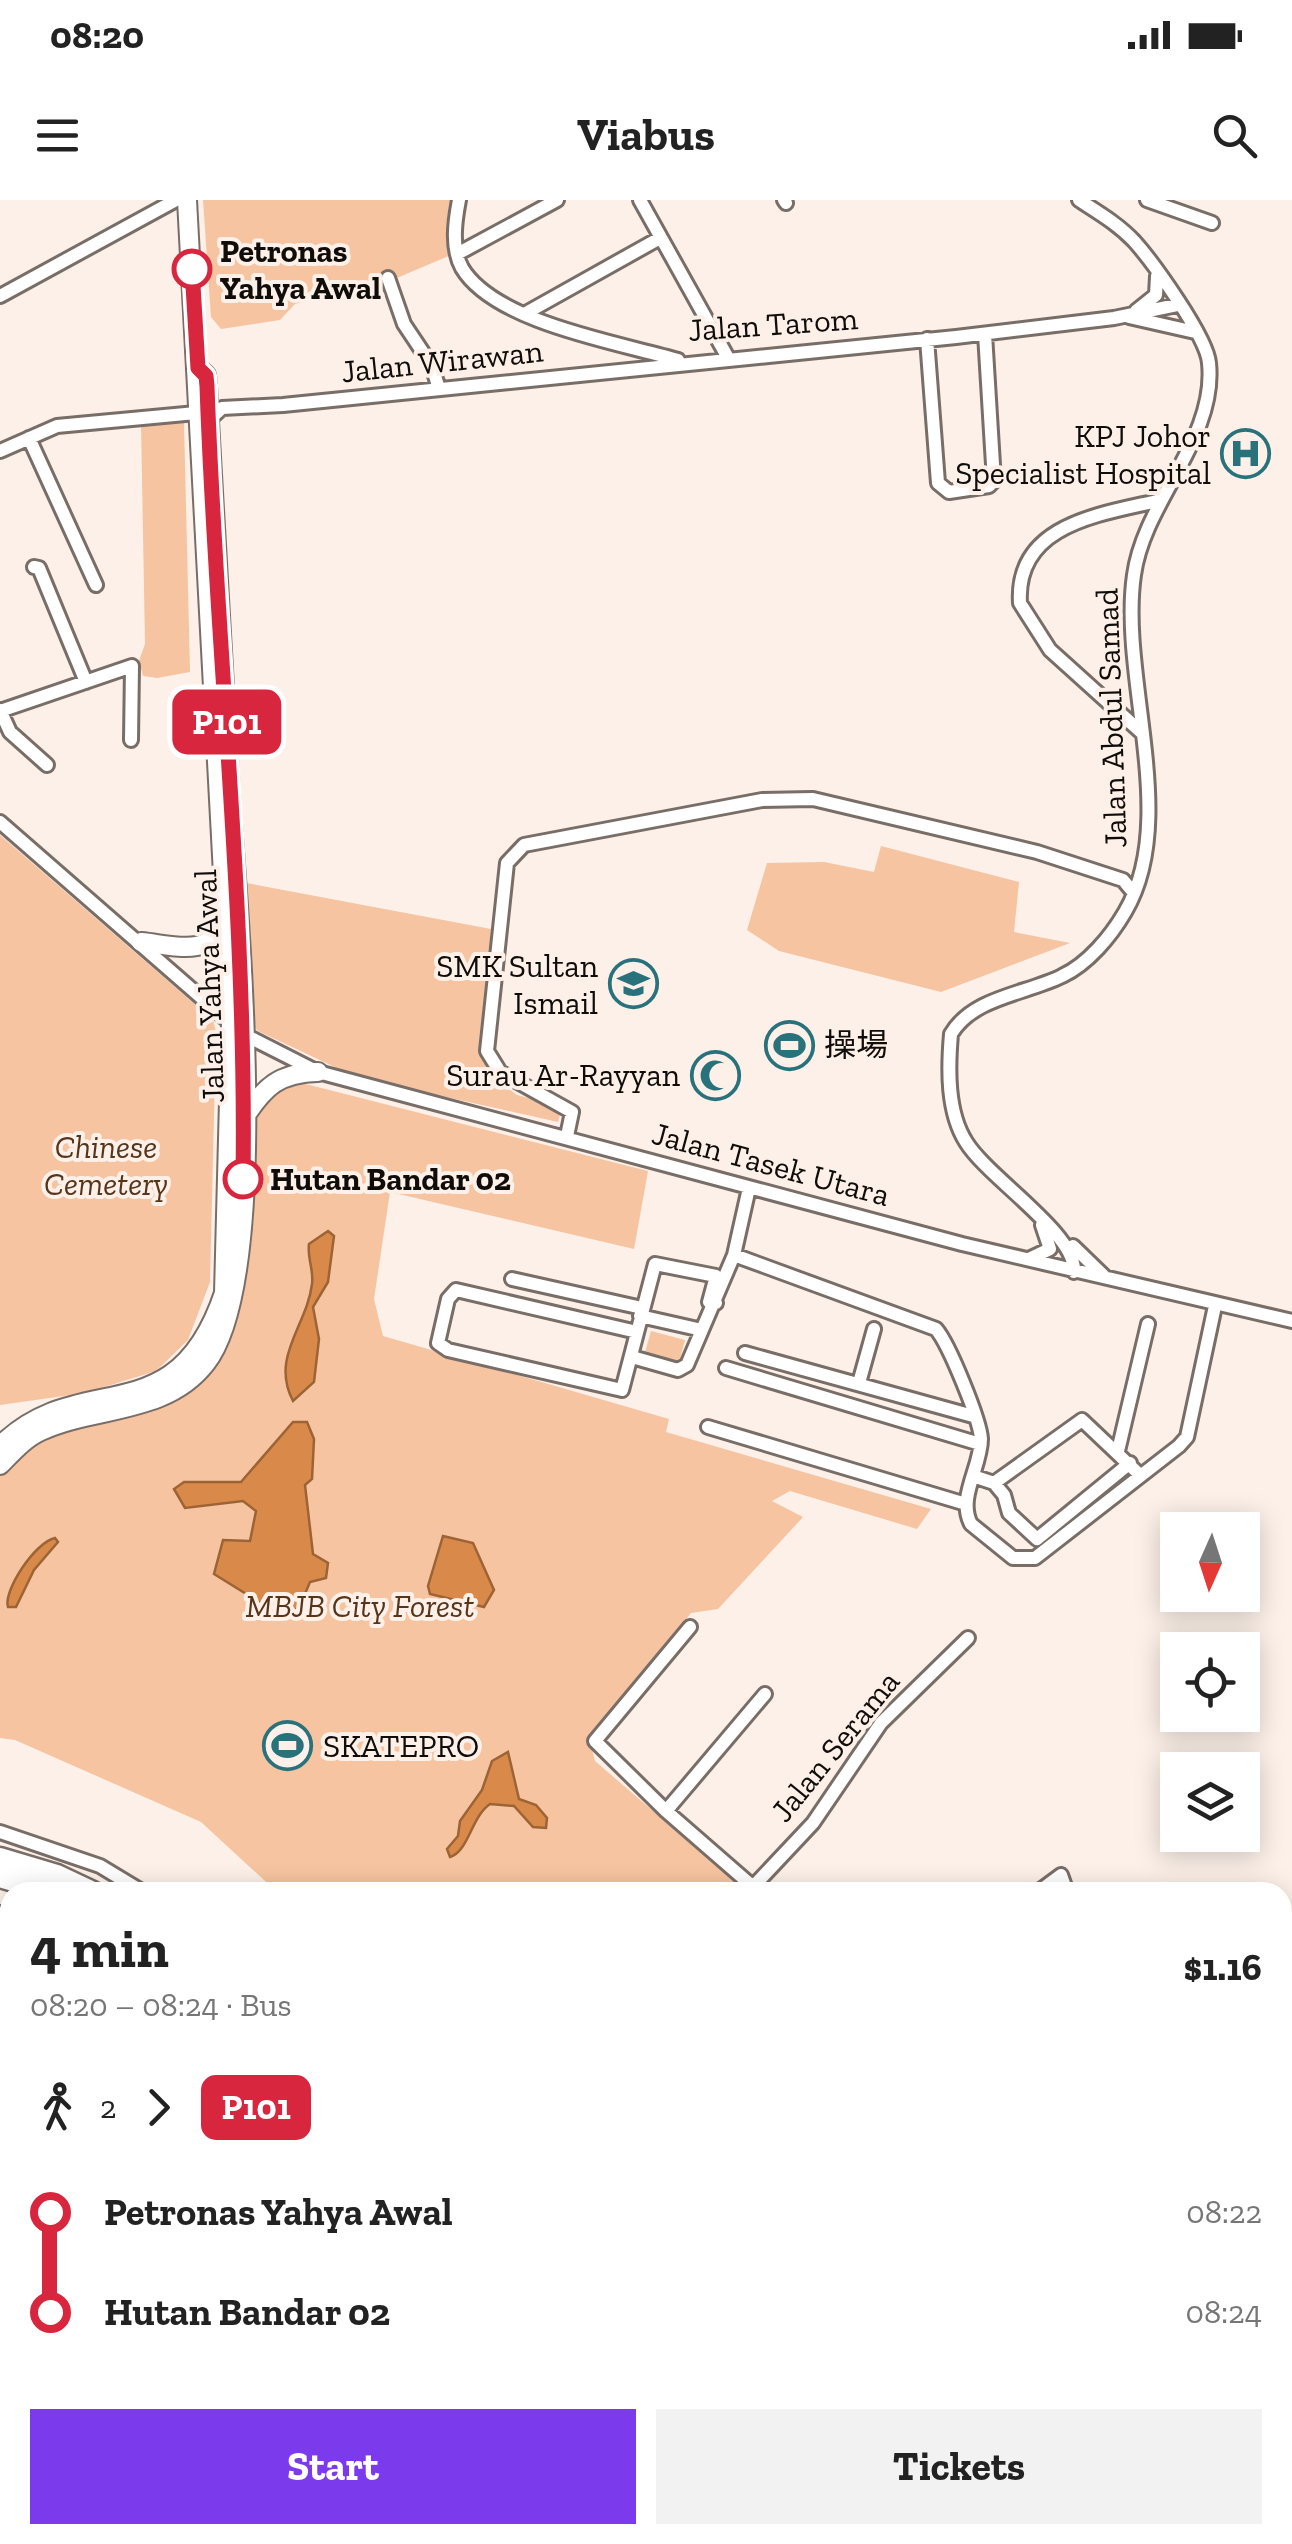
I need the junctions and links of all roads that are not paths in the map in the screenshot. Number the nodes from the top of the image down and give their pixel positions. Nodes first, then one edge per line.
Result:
1 (176, 200) edge
2 (187, 200) edge
3 (459, 200) edge
4 (557, 200) edge
5 (640, 200) edge
6 (1080, 200) edge
7 (1147, 200) edge
8 (1212, 222) dead end
9 (660, 238) junction
10 (457, 254) junction
11 (1157, 275) junction
12 (388, 278) dead end
13 (0, 296) edge
14 (1178, 305) junction
15 (526, 313) junction
16 (1125, 316) junction
17 (1195, 332) junction
18 (985, 334) junction
19 (927, 340) junction
20 (641, 350) junction
21 (728, 358) junction
22 (684, 362) junction
23 (646, 366) junction
24 (198, 368) junction
25 (438, 390) junction
26 (209, 413) junction
27 (28, 438) junction
28 (0, 451) edge
29 (1160, 500) junction
30 (34, 567) dead end
31 (96, 586) dead end
32 (86, 682) junction
33 (0, 710) edge
34 (1141, 732) junction
35 (131, 740) dead end
36 (47, 764) dead end
37 (0, 822) edge
38 (1133, 892) junction
39 (225, 921) junction
40 (141, 942) junction
41 (237, 1029) junction
42 (318, 1072) junction
43 (244, 1118) junction
44 (566, 1136) junction
45 (749, 1188) junction
46 (1038, 1217) junction
47 (1052, 1229) junction
48 (734, 1255) junction
49 (1027, 1260) junction
50 (1074, 1272) junction
51 (512, 1279) dead end
52 (1109, 1281) junction
53 (581, 1294) junction
54 (716, 1304) junction
55 (1215, 1306) junction
56 (641, 1312) junction
57 (575, 1318) junction
58 (1292, 1322) edge
59 (1148, 1324) dead end
60 (874, 1329) dead end
61 (702, 1330) junction
62 (636, 1332) junction
63 (745, 1352) dead end
64 (632, 1357) junction
65 (726, 1368) dead end
66 (859, 1383) junction
67 (967, 1415) junction
68 (708, 1428) dead end
69 (974, 1443) junction
70 (0, 1446) edge
71 (1118, 1450) junction
72 (0, 1465) edge
73 (1135, 1469) junction
74 (982, 1479) junction
75 (966, 1504) junction
76 (690, 1627) dead end
77 (968, 1638) dead end
78 (765, 1694) dead end
79 (666, 1811) junction
80 (0, 1832) edge
81 (0, 1858) edge
82 (72, 1882) edge
83 (126, 1882) edge
84 (742, 1882) edge
85 (757, 1882) edge

1 - 13 street
2 - 24 main road, Jalan Yahya Awal
3 - 10 street
4 - 10 street
5 - 9 street
6 - 11 street, Jalan Abdul Samad
7 - 8 street
9 - 15 street
9 - 21 street
10 - 15 street, Jalan Tarom
11 - 14 street, Jalan Abdul Samad
11 - 16 street
12 - 25 street
14 - 16 street, Jalan Tarom
14 - 17 street, Jalan Abdul Samad
15 - 20 street, Jalan Tarom
16 - 17 street
16 - 18 street, Jalan Tarom
17 - 29 street, Jalan Abdul Samad
18 - 19 street, Jalan Tarom
18 - 19 street
19 - 21 street, Jalan Tarom
20 - 22 street, Jalan Tarom
20 - 23 street
21 - 22 street, Jalan Tarom
22 - 23 street, Jalan Wirawan
23 - 25 street, Jalan Wirawan
24 - 26 main road, Jalan Yahya Awal
24 - 26 main road, Jalan Yahya Awal
25 - 26 street, Jalan Wirawan
26 - 27 street, Jalan Wirawan
26 - 39 main road, Jalan Yahya Awal
26 - 41 main road, Jalan Yahya Awal
27 - 28 street, Jalan Wirawan
27 - 31 street
29 - 34 street, Jalan Abdul Samad
29 - 34 street
30 - 32 street
32 - 33 street
32 - 35 street
33 - 36 street
34 - 38 street, Jalan Abdul Samad
37 - 40 street, Jalan Tasek Utara
38 - 44 street
38 - 46 street, Jalan Abdul Samad
39 - 40 main road
39 - 41 main road, Jalan Yahya Awal
40 - 41 street, Jalan Tasek Utara
41 - 42 street, Jalan Tasek Utara
41 - 43 main road, Jalan Yahya Awal
41 - 70 main road, Jalan Yahya Awal
42 - 43 main road
42 - 44 street, Jalan Tasek Utara
43 - 72 main road, Jalan Yahya Awal
44 - 45 street, Jalan Tasek Utara
45 - 48 street
45 - 49 street, Jalan Tasek Utara
46 - 47 street, Jalan Abdul Samad
46 - 49 street
47 - 50 street, Jalan Abdul Samad
47 - 52 street
48 - 54 street
48 - 67 street
49 - 50 street, Jalan Tasek Utara
50 - 52 street, Jalan Tasek Utara
51 - 53 street
52 - 55 street, Jalan Tasek Utara
53 - 56 street
53 - 57 street
54 - 56 street
54 - 61 street
55 - 58 street, Jalan Tasek Utara
55 - 73 street
56 - 61 street
56 - 62 street
57 - 62 street
57 - 64 street
59 - 71 street
60 - 66 street
61 - 64 street
62 - 64 street
63 - 66 street
65 - 69 street
66 - 67 street
67 - 69 street
68 - 75 street
69 - 74 street
71 - 73 street
71 - 74 street
73 - 74 street
73 - 75 street
74 - 75 street
76 - 79 street
77 - 85 street, Jalan Serama
78 - 79 street
79 - 84 street
80 - 83 street
81 - 82 highway

